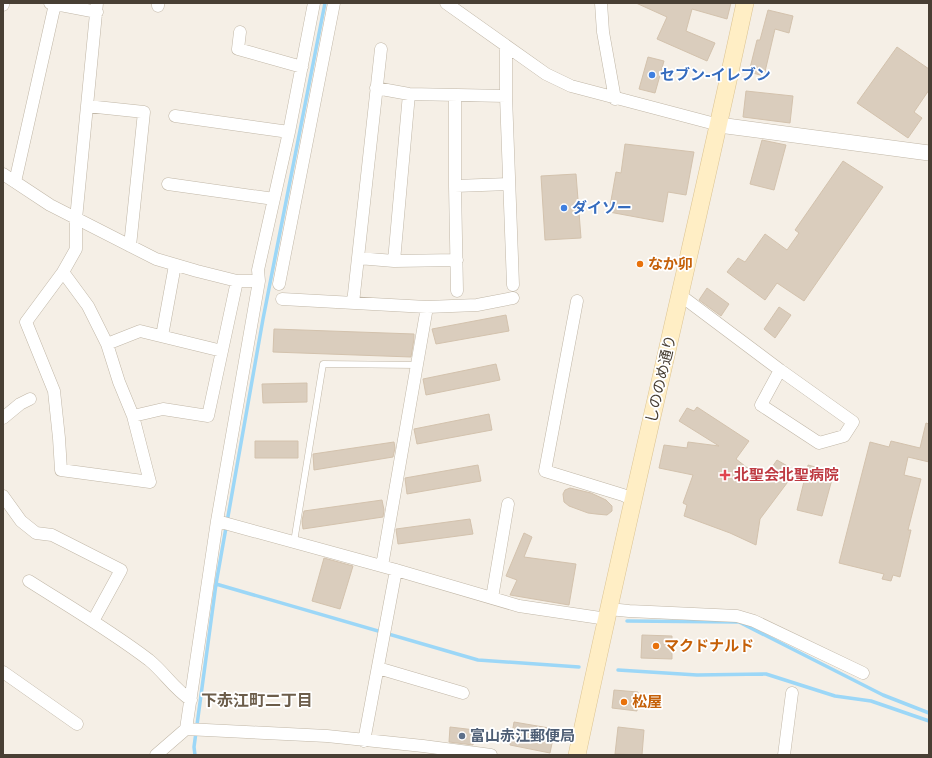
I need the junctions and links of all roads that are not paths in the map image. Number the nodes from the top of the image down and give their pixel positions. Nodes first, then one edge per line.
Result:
1 (314, 3) edge
2 (334, 3) edge
3 (446, 3) edge
4 (601, 3) edge
5 (745, 3) edge
6 (52, 4) edge
7 (97, 8) edge
8 (240, 32) dead end
9 (506, 47) junction
10 (381, 49) dead end
11 (302, 67) junction
12 (376, 88) junction
13 (409, 94) junction
14 (455, 95) junction
15 (506, 96) junction
16 (615, 99) junction
17 (87, 106) junction
18 (175, 116) dead end
19 (719, 125) junction
20 (289, 132) junction
21 (929, 153) edge
22 (3, 174) edge
23 (15, 182) junction
24 (168, 184) dead end
25 (509, 184) junction
26 (455, 186) junction
27 (274, 199) junction
28 (76, 219) junction
29 (130, 246) junction
30 (358, 258) junction
31 (457, 260) junction
32 (394, 261) junction
33 (175, 265) junction
34 (63, 272) junction
35 (237, 281) junction
36 (259, 281) junction
37 (279, 284) dead end
38 (513, 285) dead end
39 (457, 291) dead end
40 (680, 295) junction
41 (513, 298) dead end
42 (282, 299) dead end
43 (577, 301) dead end
44 (353, 303) junction
45 (427, 306) junction
46 (162, 336) junction
47 (107, 344) junction
48 (222, 351) junction
49 (417, 366) junction
50 (780, 370) junction
51 (30, 399) dead end
52 (132, 416) junction
53 (3, 418) edge
54 (3, 496) edge
55 (634, 500) junction
56 (508, 504) dead end
57 (223, 523) junction
58 (294, 542) junction
59 (382, 566) junction
60 (396, 570) junction
61 (29, 581) dead end
62 (492, 598) junction
63 (608, 614) junction
64 (93, 621) junction
65 (378, 668) junction
66 (3, 672) edge
67 (863, 673) dead end
68 (463, 693) dead end
69 (792, 693) dead end
70 (191, 700) junction
71 (77, 724) dead end
72 (193, 730) junction
73 (364, 741) junction
74 (156, 755) edge
75 (491, 755) edge
76 (577, 755) edge
77 (784, 755) edge

1 - 11 street
2 - 37 street
3 - 9 street
4 - 16 street
5 - 19 main road, しののめ通り
6 - 7 street
6 - 23 street
7 - 17 street
8 - 11 street
9 - 15 street
9 - 16 street
10 - 12 street
11 - 20 street
12 - 13 street
12 - 30 street
13 - 14 street
13 - 32 street
14 - 15 street
14 - 26 street
15 - 25 street
16 - 19 street
17 - 28 street
17 - 29 street
18 - 20 street
19 - 21 street
19 - 40 main road, しののめ通り
20 - 27 street
22 - 23 street
23 - 28 street
24 - 27 street
25 - 26 street
25 - 38 street
26 - 31 street
27 - 36 street
28 - 29 street
28 - 34 street
29 - 33 street
30 - 32 street
30 - 44 street
31 - 32 street
31 - 39 street
33 - 35 street
33 - 46 street
34 - 47 street
34 - 52 street
35 - 36 street
35 - 48 street
36 - 57 street
40 - 50 street
40 - 55 main road, しののめ通り
41 - 45 street
42 - 44 street
43 - 55 street
44 - 45 street
45 - 49 street
46 - 47 street
46 - 48 street
47 - 52 street
48 - 52 street
49 - 58 lane
49 - 59 street
50 - 50 street
51 - 53 street
54 - 64 street
55 - 63 main road, しののめ通り
56 - 62 street
57 - 58 street
57 - 70 street
58 - 59 street
59 - 60 street
60 - 62 street
60 - 65 street
61 - 64 street
62 - 63 street
63 - 67 street
63 - 76 main road, しののめ通り
64 - 70 street
65 - 68 street
65 - 73 street
66 - 71 street
69 - 77 street
70 - 72 street
72 - 73 street
72 - 74 street
73 - 75 street

